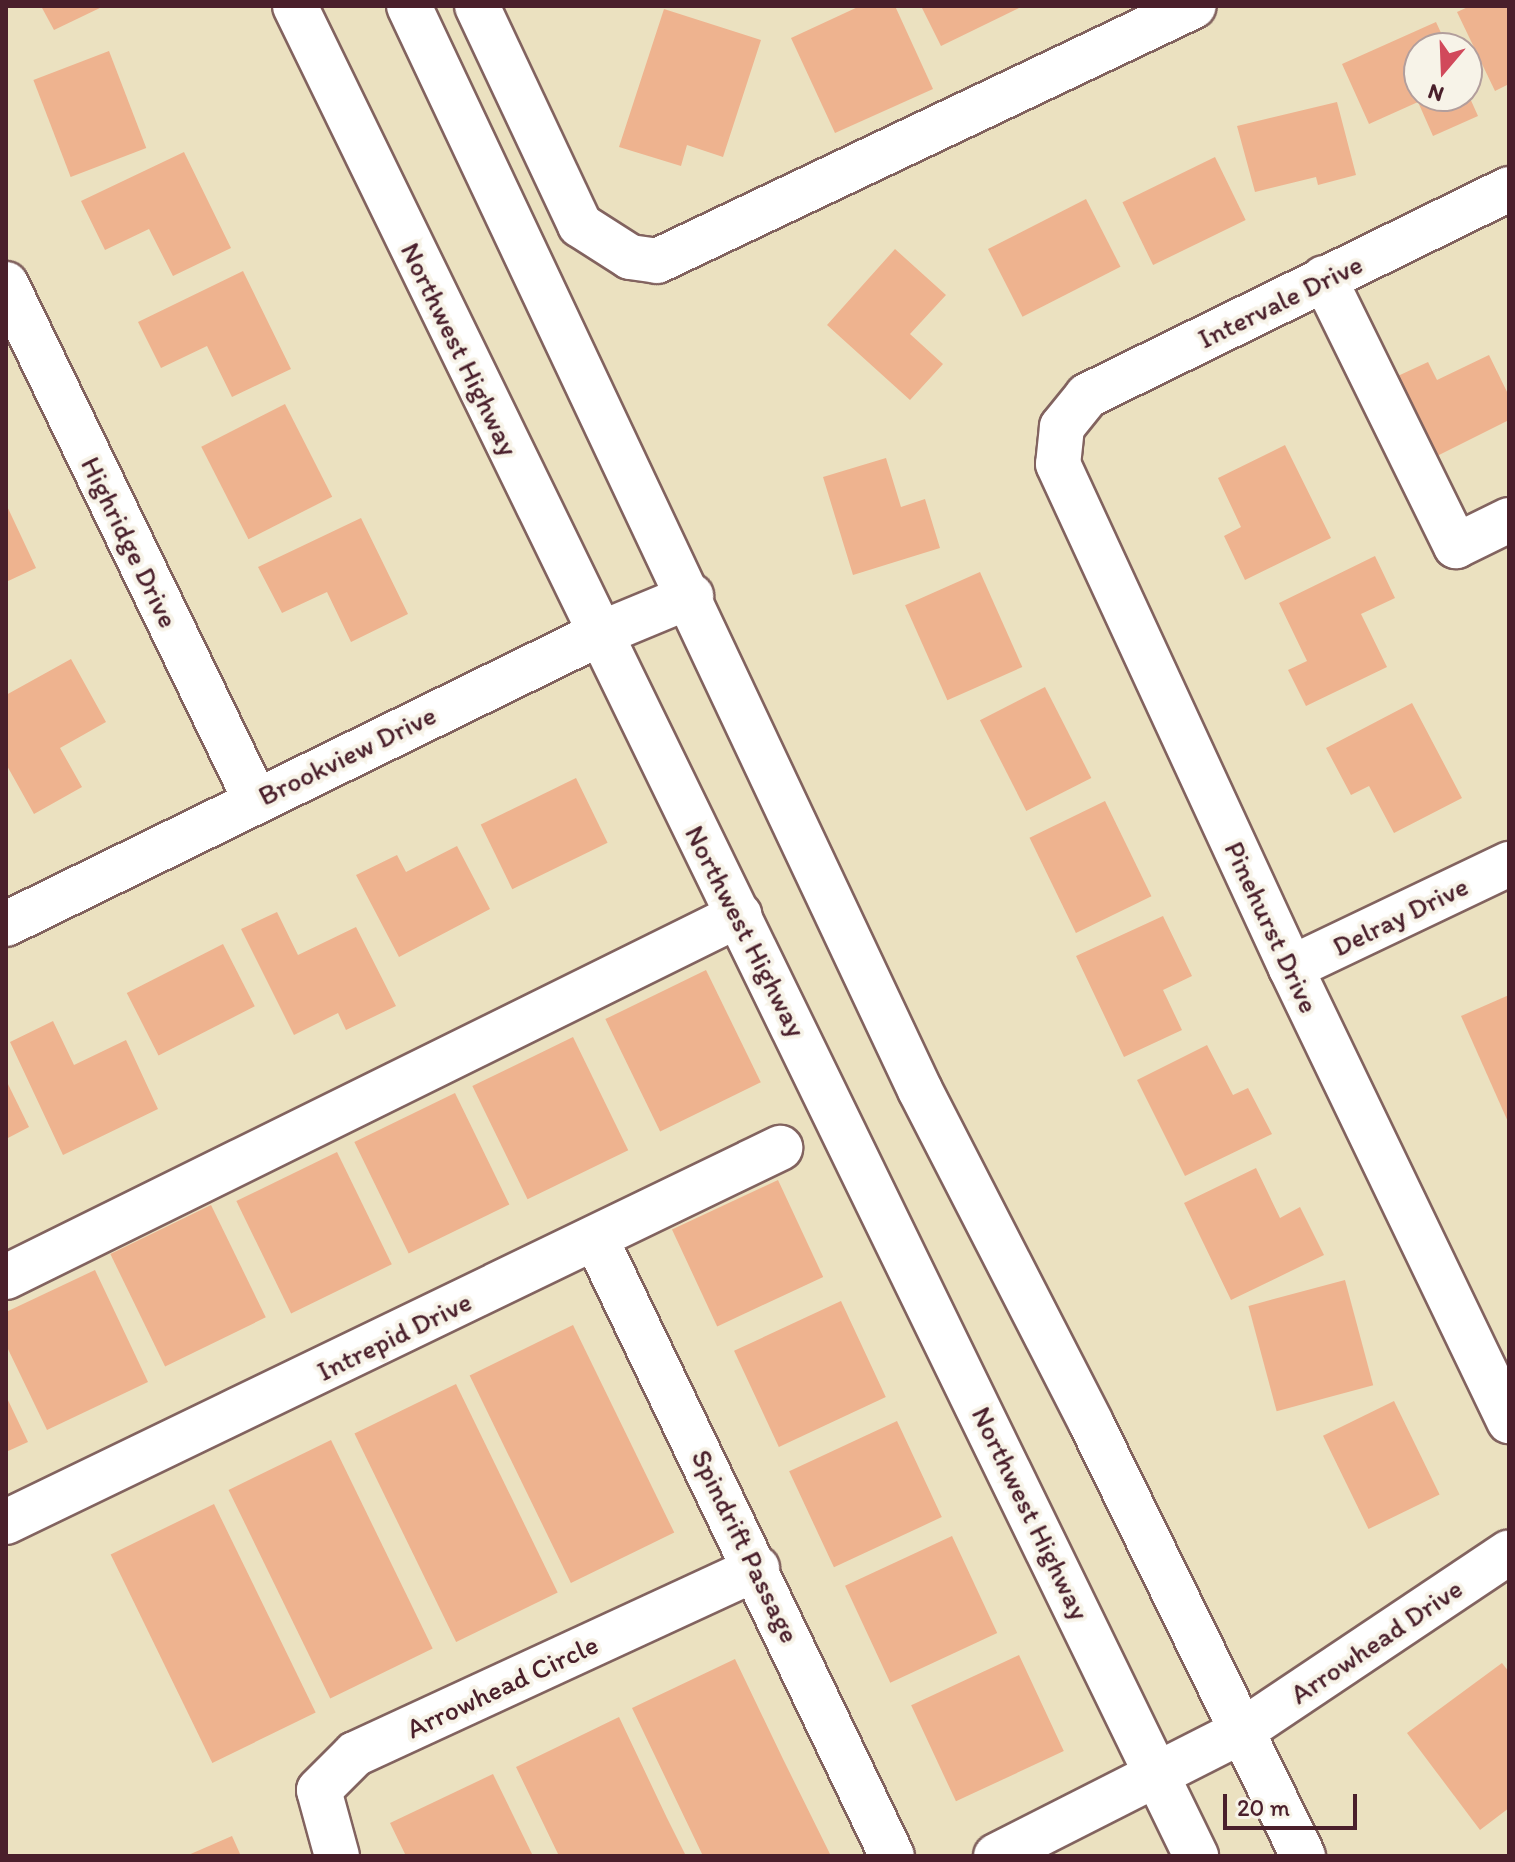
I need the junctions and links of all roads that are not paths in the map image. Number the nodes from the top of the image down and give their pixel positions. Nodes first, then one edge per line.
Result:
1 (295, 6) edge
2 (409, 6) edge
3 (477, 6) edge
4 (1194, 6) edge
5 (1509, 189) edge
6 (1324, 278) junction
7 (6, 284) edge
8 (1062, 427) joint
9 (1509, 520) edge
10 (691, 596) junction
11 (597, 635) junction
12 (255, 799) junction
13 (1509, 864) edge
14 (739, 915) junction
15 (6, 924) edge
16 (1291, 968) junction
17 (780, 1148) dead end
18 (596, 1239) junction
19 (6, 1277) edge
20 (1509, 1421) edge
21 (6, 1522) edge
22 (1509, 1552) edge
23 (757, 1568) junction
24 (1242, 1731) junction
25 (1158, 1776) junction
26 (337, 1856) edge
27 (892, 1856) edge
28 (996, 1856) edge
29 (1196, 1856) edge
30 (1303, 1856) edge

1 - 11 street, Northwest Highway
2 - 10 street
3 - 4 street
5 - 6 street, Intervale Drive
6 - 8 street, Intervale Drive
6 - 9 street
7 - 12 street, Highridge Drive
8 - 16 street, Pinehurst Drive
10 - 11 street, Brookview Drive
10 - 24 street
11 - 12 street, Brookview Drive
11 - 14 street, Northwest Highway
12 - 15 street, Brookview Drive
13 - 16 street, Delray Drive
14 - 19 street
14 - 25 street, Northwest Highway
16 - 20 street, Pinehurst Drive
17 - 18 street, Intrepid Drive
18 - 21 street, Intrepid Drive
18 - 23 street, Spindrift Passage
22 - 24 street, Arrowhead Drive
23 - 26 street, Arrowhead Circle
23 - 27 street, Spindrift Passage
24 - 25 street
24 - 30 street
25 - 28 street
25 - 29 street, Northwest Highway

